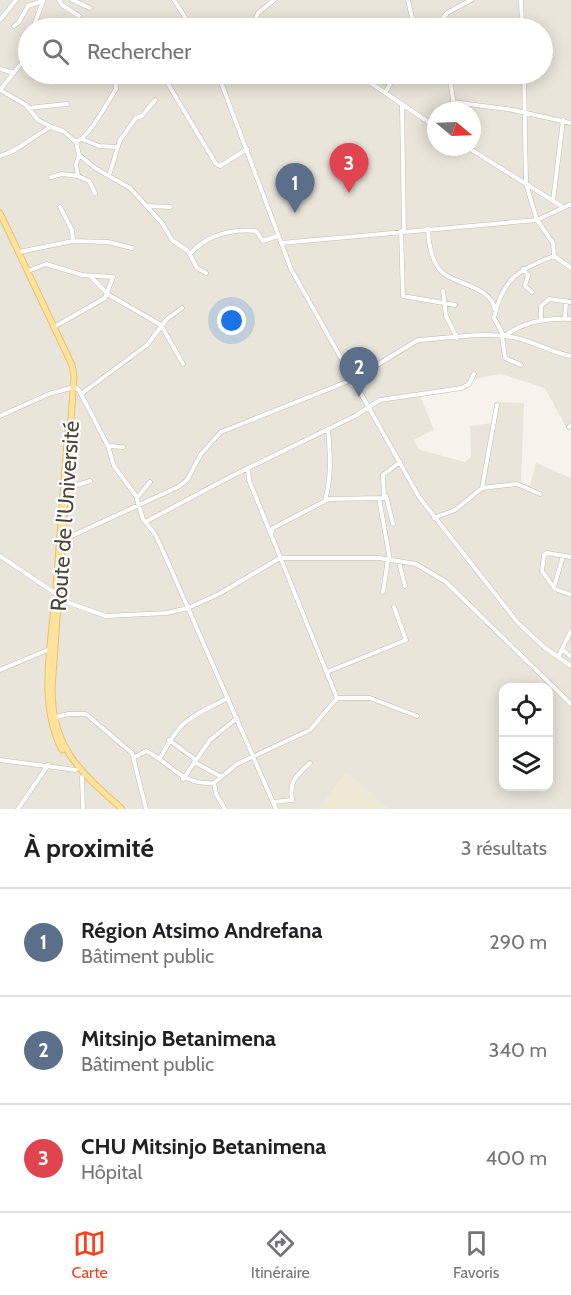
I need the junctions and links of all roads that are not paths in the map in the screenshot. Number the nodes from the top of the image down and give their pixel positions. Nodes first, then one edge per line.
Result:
1 (16, 0) edge
2 (59, 0) edge
3 (72, 0) edge
4 (174, 0) edge
5 (274, 0) edge
6 (408, 0) edge
7 (471, 0) edge
8 (521, 0) edge
9 (43, 1) edge
10 (78, 2) junction
11 (90, 8) dead end
12 (73, 12) junction
13 (80, 16) dead end
14 (21, 18) edge
15 (37, 18) edge
16 (186, 18) edge
17 (256, 18) edge
18 (412, 18) edge
19 (444, 18) edge
20 (522, 18) edge
21 (0, 20) edge
22 (18, 23) edge
23 (14, 26) dead end
24 (18, 68) edge
25 (0, 69) edge
26 (14, 73) junction
27 (116, 84) edge
28 (168, 84) edge
29 (222, 84) edge
30 (372, 84) edge
31 (390, 84) edge
32 (450, 84) edge
33 (525, 84) edge
34 (385, 93) junction
35 (155, 100) dead end
36 (453, 102) edge
37 (67, 104) dead end
38 (402, 105) junction
39 (481, 106) edge
40 (28, 108) junction
41 (526, 112) junction
42 (563, 120) junction
43 (427, 121) edge
44 (571, 123) edge
45 (51, 127) junction
46 (82, 139) junction
47 (76, 142) junction
48 (117, 147) junction
49 (247, 149) junction
50 (79, 155) junction
51 (0, 156) edge
52 (481, 156) edge
53 (78, 176) junction
54 (109, 176) junction
55 (51, 177) dead end
56 (526, 184) junction
57 (95, 193) dead end
58 (553, 201) junction
59 (571, 204) edge
60 (147, 206) junction
61 (60, 207) dead end
62 (170, 207) dead end
63 (564, 207) junction
64 (0, 213) edge
65 (537, 220) junction
66 (0, 222) edge
67 (428, 228) junction
68 (403, 231) junction
69 (278, 236) junction
70 (73, 241) junction
71 (281, 243) junction
72 (132, 248) dead end
73 (19, 252) junction
74 (190, 254) junction
75 (554, 256) junction
76 (571, 268) edge
77 (523, 269) junction
78 (27, 271) junction
79 (206, 273) dead end
80 (91, 277) junction
81 (443, 291) dead end
82 (532, 292) dead end
83 (108, 294) junction
84 (568, 302) edge
85 (444, 303) junction
86 (455, 305) dead end
87 (182, 308) dead end
88 (495, 310) junction
89 (565, 318) junction
90 (571, 319) edge
91 (542, 320) junction
92 (161, 325) junction
93 (53, 327) junction
94 (503, 336) junction
95 (457, 338) junction
96 (571, 356) edge
97 (183, 364) dead end
98 (520, 365) dead end
99 (474, 374) dead end
100 (354, 379) junction
101 (73, 387) junction
102 (81, 394) junction
103 (496, 405) dead end
104 (370, 407) junction
105 (0, 416) edge
106 (70, 416) junction
107 (328, 429) junction
108 (108, 446) junction
109 (123, 447) dead end
110 (400, 462) junction
111 (248, 469) junction
112 (90, 481) dead end
113 (150, 482) dead end
114 (67, 488) junction
115 (482, 488) junction
116 (540, 494) dead end
117 (386, 495) junction
118 (136, 498) junction
119 (379, 498) junction
120 (324, 501) junction
121 (140, 504) junction
122 (435, 518) junction
123 (147, 521) junction
124 (393, 524) dead end
125 (272, 534) junction
126 (63, 540) junction
127 (0, 556) edge
128 (563, 556) junction
129 (571, 557) edge
130 (280, 558) junction
131 (389, 559) junction
132 (399, 562) junction
133 (405, 586) dead end
134 (554, 587) junction
135 (383, 592) dead end
136 (55, 593) junction
137 (571, 595) edge
138 (58, 599) junction
139 (394, 607) dead end
140 (188, 608) junction
141 (571, 631) edge
142 (51, 649) junction
143 (562, 650) junction
144 (558, 657) junction
145 (571, 657) edge
146 (571, 666) edge
147 (0, 670) edge
148 (327, 672) junction
149 (228, 698) junction
150 (337, 698) junction
151 (571, 704) edge
152 (417, 717) dead end
153 (53, 718) junction
154 (237, 718) junction
155 (169, 740) junction
156 (135, 757) junction
157 (159, 758) junction
158 (254, 758) junction
159 (0, 760) edge
160 (195, 761) junction
161 (310, 763) dead end
162 (48, 765) junction
163 (76, 770) junction
164 (220, 776) junction
165 (82, 777) junction
166 (183, 779) junction
167 (214, 783) junction
168 (273, 802) junction
169 (18, 809) edge
170 (83, 809) edge
171 (117, 809) edge
172 (122, 809) edge
173 (146, 809) edge
174 (225, 809) edge
175 (276, 809) edge

1 - 21 street
2 - 12 street
3 - 10 street
4 - 16 street
5 - 17 street
6 - 18 street
7 - 19 street
8 - 20 street
9 - 14 street
9 - 15 street
10 - 11 street
10 - 12 street
12 - 13 street
22 - 23 street
24 - 26 street
25 - 26 street
26 - 40 street
27 - 46 street
28 - 49 street
29 - 49 street
30 - 34 street
31 - 34 street
32 - 36 street
33 - 41 street
34 - 38 street
35 - 48 street
37 - 40 street
38 - 43 street
38 - 68 street
39 - 41 street
40 - 45 street
41 - 42 street
41 - 56 street
42 - 44 street
42 - 58 street
45 - 47 street
45 - 51 street
46 - 47 street
46 - 48 street
47 - 50 street
48 - 54 street
49 - 69 street
50 - 53 street
50 - 54 street
52 - 56 street
53 - 55 street
53 - 57 street
54 - 60 street
56 - 58 street
56 - 65 street
58 - 63 street
59 - 63 street
60 - 62 street
60 - 74 street
61 - 70 street
63 - 65 street
64 - 73 main road, Route de l'Université
65 - 67 street
65 - 75 street
66 - 101 main road, Route de l'Université
67 - 68 street
67 - 88 street
68 - 71 street
68 - 85 street
69 - 71 street
69 - 74 street
70 - 72 street
70 - 73 street
71 - 100 street
73 - 78 main road, Route de l'Université
74 - 79 street
75 - 76 street
75 - 77 street
77 - 82 street
77 - 88 street
78 - 80 street
78 - 93 main road, Route de l'Université
80 - 83 street
80 - 83 street
81 - 85 street
83 - 92 street
83 - 93 street
84 - 89 street
84 - 91 street
85 - 86 street
85 - 95 street
87 - 92 street
88 - 94 street
89 - 90 street
89 - 91 street
91 - 94 street
92 - 97 street
92 - 102 street
93 - 101 main road, Route de l'Université
94 - 95 street
94 - 96 street
94 - 98 street
95 - 100 street
99 - 104 street
100 - 104 street
100 - 121 street
101 - 102 street
101 - 105 street
101 - 106 main road, Route de l'Université
102 - 108 street
103 - 115 street
104 - 107 street
104 - 110 street
106 - 114 main road, Route de l'Université
106 - 136 main road, Route de l'Université
107 - 111 street
107 - 120 street
108 - 109 street
108 - 118 street
110 - 117 street
110 - 122 street
111 - 123 street
111 - 125 street
112 - 114 street
113 - 118 street
114 - 126 main road, Route de l'Université
115 - 116 street
115 - 122 street
117 - 119 street
117 - 124 street
118 - 121 street
119 - 120 street
119 - 131 street
120 - 125 street
121 - 123 street
121 - 126 street
122 - 144 street
123 - 140 street
125 - 130 street
126 - 138 main road, Route de l'Université
127 - 136 street
128 - 129 street
128 - 134 street
128 - 134 street
130 - 131 street
130 - 140 street
130 - 148 street
131 - 132 street
131 - 135 street
132 - 133 street
132 - 151 street
134 - 137 street
136 - 142 main road, Route de l'Université
138 - 140 street
138 - 153 main road, Route de l'Université
139 - 148 street
140 - 149 street
141 - 143 street
142 - 147 street
142 - 163 main road, Route de l'Université
143 - 144 street
143 - 145 street
144 - 146 street
148 - 150 street
149 - 154 street
149 - 155 street
150 - 152 street
150 - 158 street
153 - 156 street
153 - 172 main road, Route de l'Université
154 - 158 street
154 - 160 street
155 - 157 street
155 - 160 street
156 - 157 street
156 - 173 street
157 - 166 street
158 - 164 street
158 - 168 street
159 - 162 street
160 - 164 street
160 - 166 street
161 - 168 street
162 - 163 street
162 - 169 street
163 - 165 main road, Route de l'Université
164 - 167 street
165 - 170 street
165 - 171 main road, Route de l'Université
166 - 167 street
167 - 174 street
168 - 175 street

